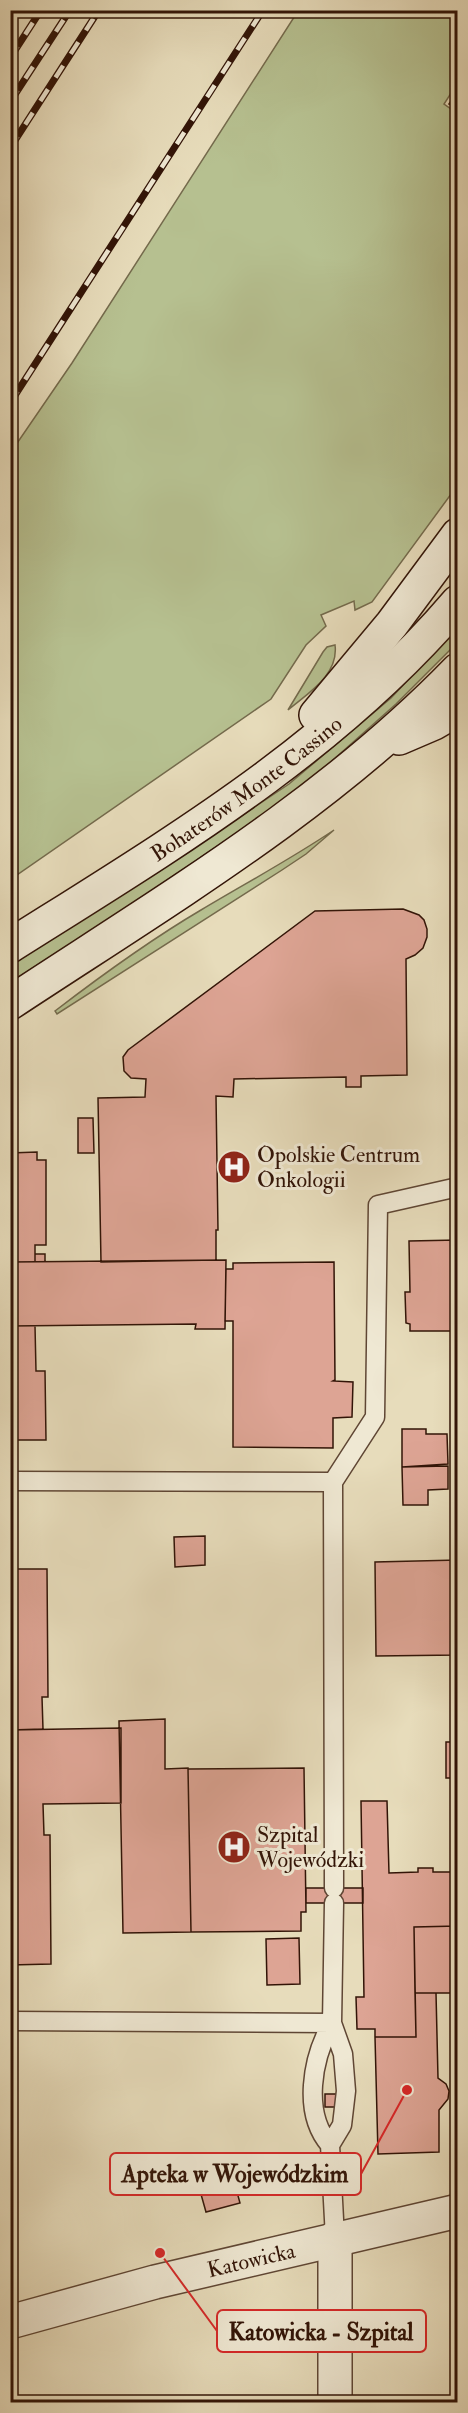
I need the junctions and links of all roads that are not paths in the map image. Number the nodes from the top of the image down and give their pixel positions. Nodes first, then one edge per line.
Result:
1 (458, 535) edge
2 (458, 602) edge
3 (458, 670) edge
4 (458, 710) edge
5 (378, 746) junction
6 (284, 765) junction
7 (10, 946) edge
8 (10, 1003) edge
9 (458, 1187) edge
10 (10, 1481) edge
11 (333, 1482) junction
12 (10, 2022) edge
13 (332, 2023) junction
14 (330, 2145) junction
15 (458, 2211) edge
16 (335, 2238) junction
17 (10, 2322) edge
18 (335, 2403) edge

1 - 6 main road
2 - 6 main road, Bohaterów Monte Cassino
3 - 5 main road, Bohaterów Monte Cassino
4 - 5 main road
5 - 8 main road, Bohaterów Monte Cassino
6 - 7 main road, Bohaterów Monte Cassino
9 - 11 lane
10 - 11 lane
11 - 13 lane
12 - 13 lane
13 - 14 lane
13 - 14 lane
14 - 16 lane
15 - 16 main road, Katowicka
16 - 17 main road, Katowicka
16 - 18 main road

